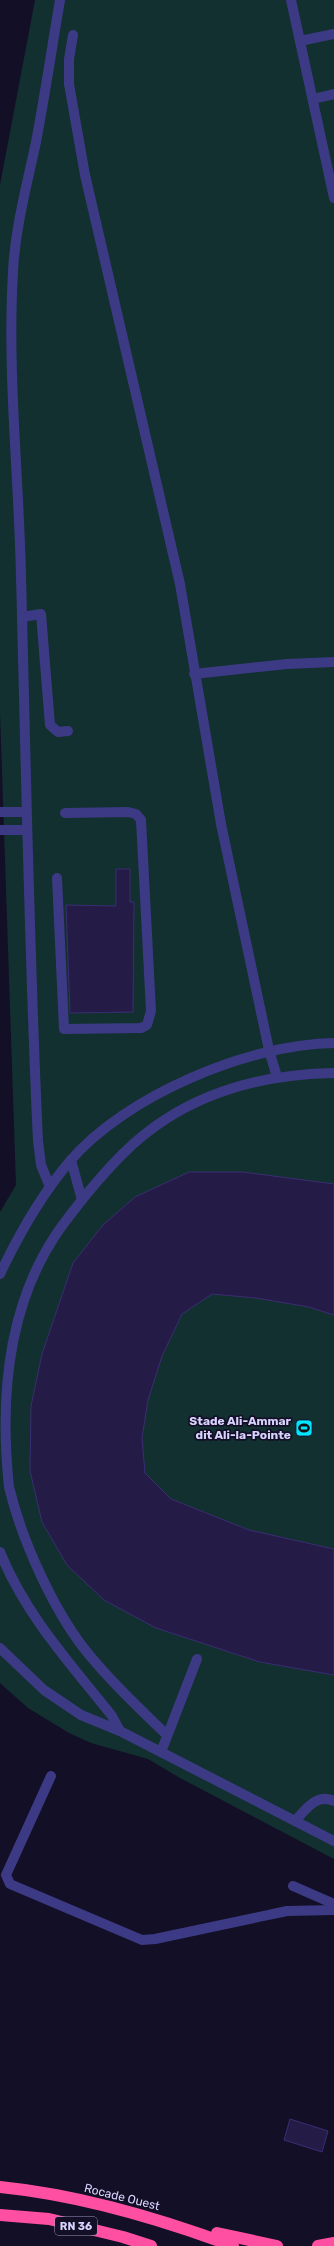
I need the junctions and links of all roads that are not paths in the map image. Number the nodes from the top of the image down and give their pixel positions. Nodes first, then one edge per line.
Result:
1 (60, 0) edge
2 (291, 0) edge
3 (334, 34) edge
4 (73, 35) dead end
5 (300, 41) junction
6 (334, 94) edge
7 (313, 98) junction
8 (334, 198) edge
9 (22, 617) junction
10 (334, 662) edge
11 (194, 674) junction
12 (68, 731) dead end
13 (0, 812) edge
14 (26, 812) junction
15 (65, 813) dead end
16 (0, 830) edge
17 (27, 830) junction
18 (57, 878) dead end
19 (334, 1043) edge
20 (269, 1050) junction
21 (334, 1073) edge
22 (277, 1077) junction
23 (71, 1160) junction
24 (50, 1187) junction
25 (82, 1200) junction
26 (0, 1274) edge
27 (0, 1552) edge
28 (0, 1648) edge
29 (197, 1659) dead end
30 (120, 1731) junction
31 (167, 1734) junction
32 (161, 1752) junction
33 (51, 1776) dead end
34 (334, 1801) edge
35 (295, 1821) junction
36 (334, 1841) edge
37 (293, 1886) dead end
38 (334, 1904) edge
39 (334, 1910) edge
40 (0, 2187) edge
41 (0, 2215) edge
42 (149, 2217) junction
43 (334, 2243) edge
44 (151, 2246) edge
45 (233, 2246) edge
46 (277, 2246) edge
47 (318, 2246) edge

1 - 9 street
2 - 5 street
3 - 5 street
4 - 11 street
5 - 7 street
6 - 7 street
7 - 8 street
9 - 12 street
9 - 14 street
10 - 11 street
11 - 20 street
13 - 14 street
14 - 17 street
15 - 18 street
16 - 17 street
17 - 24 street
19 - 20 street
20 - 22 street
20 - 23 street
21 - 22 street
22 - 25 street
23 - 24 street
23 - 25 street
24 - 26 street
25 - 31 street
27 - 30 street
28 - 30 street
29 - 31 street
30 - 32 street
31 - 32 street
32 - 35 street
33 - 39 street
34 - 35 street
35 - 36 street
37 - 38 street
40 - 42 highway, Rocade Ouest
41 - 44 highway, RN 36
42 - 45 highway, Rocade Ouest
42 - 46 highway
43 - 47 highway

